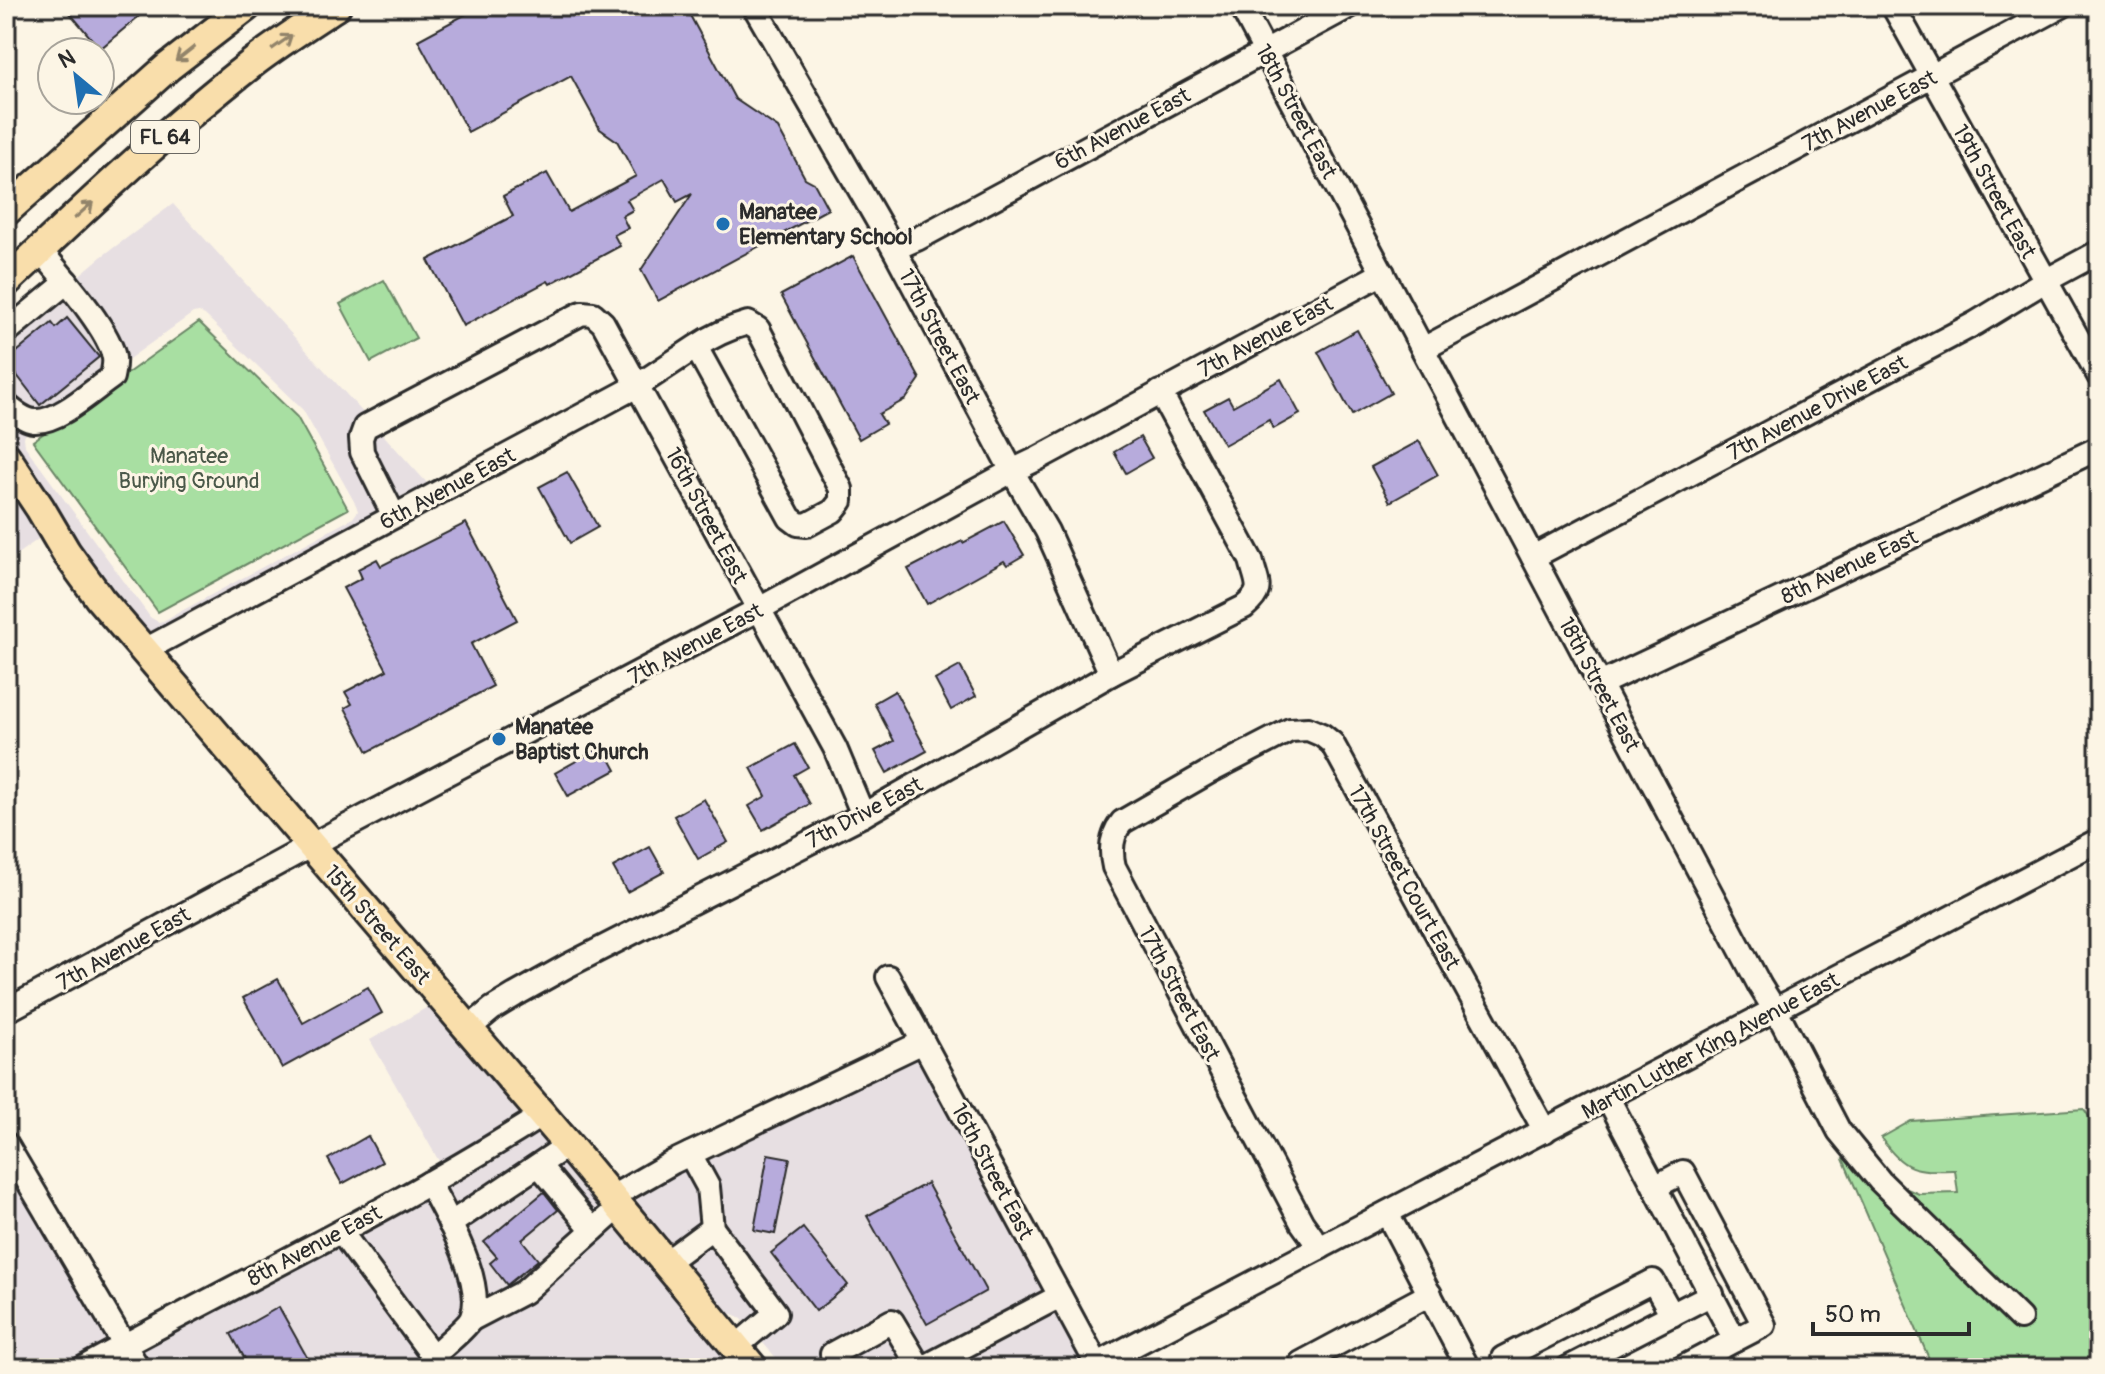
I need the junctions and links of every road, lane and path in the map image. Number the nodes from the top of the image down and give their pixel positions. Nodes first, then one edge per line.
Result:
1 (247, 6) edge
2 (336, 6) edge
3 (754, 6) edge
4 (1241, 6) edge
5 (1350, 6) edge
6 (1893, 6) edge
7 (2062, 6) edge
8 (1265, 51) junction
9 (1931, 76) junction
10 (6, 211) edge
11 (894, 249) junction
12 (40, 250) junction
13 (2099, 252) edge
14 (1383, 273) junction
15 (2045, 281) junction
16 (6, 282) edge
17 (67, 282) junction
18 (6, 332) edge
19 (696, 347) junction
20 (1423, 349) junction
21 (2099, 376) edge
22 (637, 386) junction
23 (1160, 392) junction
24 (6, 405) edge
25 (2099, 448) edge
26 (6, 457) edge
27 (1012, 471) junction
28 (394, 516) junction
29 (1533, 557) junction
30 (759, 609) junction
31 (145, 650) junction
32 (1111, 674) junction
33 (1600, 684) junction
34 (1209, 772) joint
35 (863, 815) junction
36 (2099, 840) edge
37 (310, 846) junction
38 (888, 977) dead end
39 (1775, 1010) junction
40 (6, 1011) edge
41 (468, 1029) junction
42 (923, 1042) junction
43 (1608, 1098) junction
44 (542, 1115) junction
45 (1545, 1131) junction
46 (6, 1144) edge
47 (568, 1145) junction
48 (690, 1154) junction
49 (539, 1165) junction
50 (429, 1183) junction
51 (1655, 1187) junction
52 (616, 1202) junction
53 (1387, 1213) junction
54 (450, 1224) junction
55 (712, 1228) junction
56 (593, 1230) junction
57 (341, 1232) junction
58 (1320, 1248) junction
59 (665, 1263) junction
60 (1430, 1294) junction
61 (1712, 1294) junction
62 (1060, 1296) junction
63 (1672, 1315) junction
64 (2020, 1318) dead end
65 (472, 1319) junction
66 (718, 1326) junction
67 (745, 1339) junction
68 (1735, 1340) junction
69 (125, 1344) junction
70 (437, 1362) edge
71 (1301, 1363) dead end
72 (1096, 1367) edge
73 (83, 1368) edge
74 (138, 1368) edge
75 (753, 1368) edge
76 (771, 1368) edge
77 (839, 1368) edge
78 (922, 1368) edge
79 (1468, 1368) edge
80 (1508, 1368) edge
81 (1568, 1368) edge
82 (1682, 1368) edge

1 -> 10 main road, FL 64
12 -> 2 main road, FL 64
3 - 11 street, 17th Street East
4 - 8 street, 18th Street East
5 - 8 street, 6th Avenue East
6 - 9 street, 19th Street East
7 - 9 street, 7th Avenue East
8 - 11 street, 6th Avenue East
8 - 14 street, 18th Street East
9 - 15 street, 19th Street East
9 - 20 street, 7th Avenue East
11 - 27 street, 17th Street East
12 - 16 main road, FL 64
12 - 17 street
13 - 15 street, 7th Avenue Drive East
14 - 20 street, 18th Street East
14 - 23 street, 7th Avenue East
15 - 21 street, 19th Street East
15 - 29 street, 7th Avenue Drive East
17 - 18 street
17 - 24 street
19 - 19 street, 6th Avenue East
19 - 22 street, 6th Avenue East
20 - 29 street, 18th Street East
22 - 28 street, 6th Avenue East
22 - 28 street, 16th Street East
22 - 30 street, 16th Street East
23 - 27 street, 7th Avenue East
23 - 32 street, 7th Drive East
25 - 33 street, 8th Avenue East
26 - 31 main road, 15th Street East
27 - 30 street, 7th Avenue East
27 - 32 street, 17th Street East
28 - 31 street, 6th Avenue East
29 - 33 street, 18th Street East
30 - 35 street, 16th Street East
30 - 37 street, 7th Avenue East
31 - 37 main road, 15th Street East
32 - 35 street, 7th Drive East
33 - 39 street, 18th Street East
34 - 45 street, 17th Street Court East
34 - 58 street, 17th Street East
35 - 41 street, 7th Drive East
36 - 39 street, Martin Luther King Avenue East
37 - 40 street, 7th Avenue East
37 - 41 main road, 15th Street East
38 - 42 street, 16th Street East
39 - 43 street, Martin Luther King Avenue East
39 - 64 street, 18th Street East
41 - 44 main road, 15th Street East
42 - 48 street
42 - 62 street, 16th Street East
43 - 45 street, Martin Luther King Avenue East
43 - 51 street
44 - 47 main road, 15th Street East
44 - 50 street, 8th Avenue East
45 - 53 street, Martin Luther King Avenue East
46 - 69 street
47 - 49 street
47 - 52 main road, 15th Street East
48 - 52 street
48 - 55 street
49 - 54 street
49 - 56 street
50 - 54 street
50 - 57 street, 8th Avenue East
51 - 61 street
51 - 68 street
52 - 56 street
52 - 59 main road, 15th Street East
53 - 58 street, Martin Luther King Avenue East
53 - 60 street
54 - 65 street
55 - 59 street
55 - 67 street
56 - 65 street
57 - 69 street, 8th Avenue East
57 - 70 street
58 - 72 street, Martin Luther King Avenue East
59 - 66 main road, 15th Street East
60 - 71 street
60 - 79 street
61 - 63 street
61 - 68 street
62 - 72 street, 16th Street East
62 - 78 street
63 - 80 street
63 - 81 street
65 - 70 street
66 - 67 main road, 15th Street East
66 - 75 main road
67 - 76 main road, 15th Street East
68 - 82 street
69 - 73 street, 8th Avenue East
69 - 74 street
77 - 78 street

